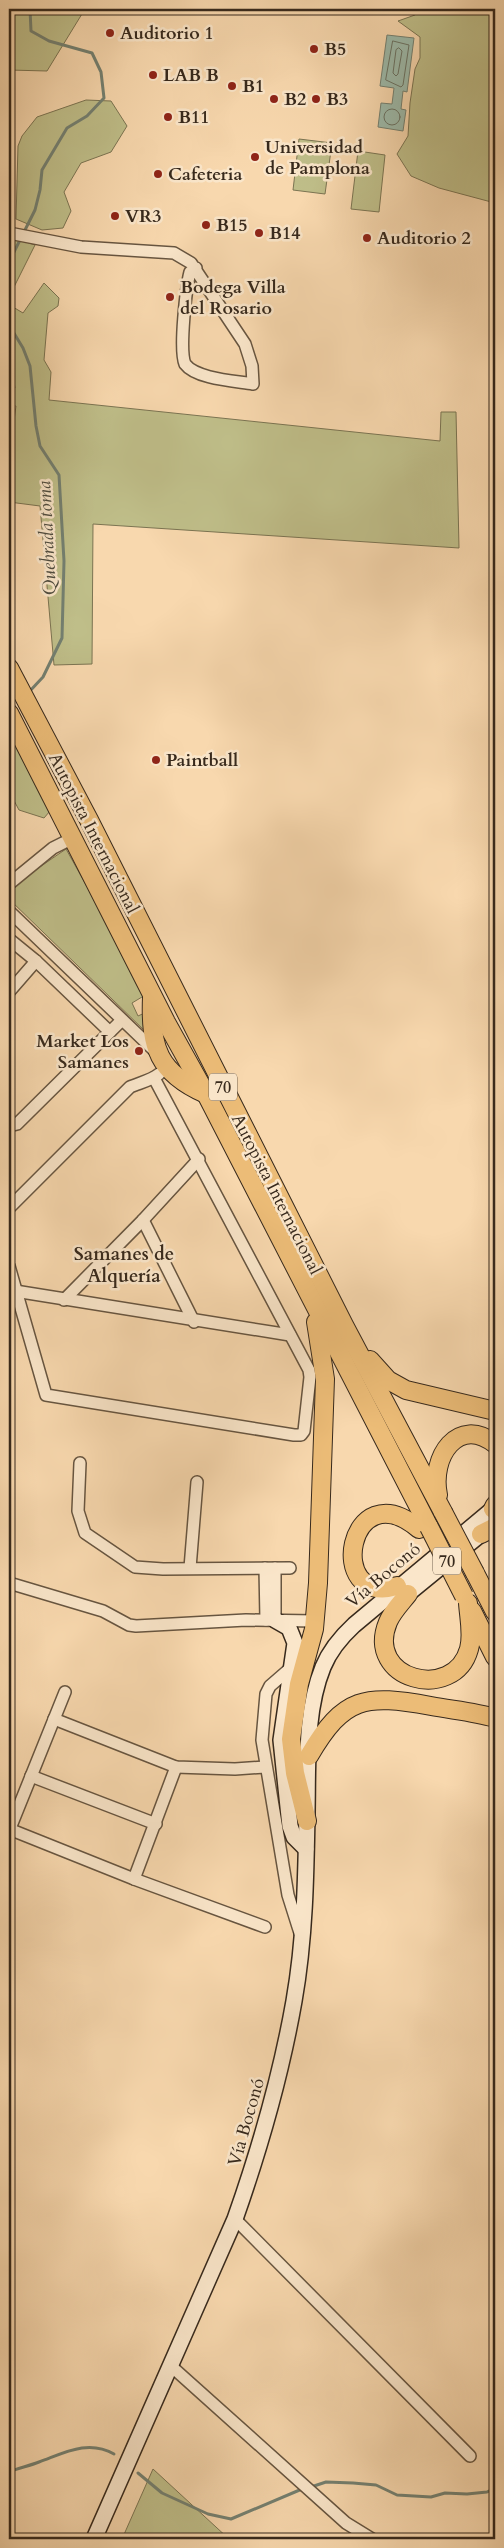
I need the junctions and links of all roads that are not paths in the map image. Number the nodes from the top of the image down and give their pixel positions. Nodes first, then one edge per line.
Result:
1 (9, 233) edge
2 (196, 268) junction
3 (9, 668) edge
4 (9, 713) edge
5 (73, 838) junction
6 (9, 884) edge
7 (9, 911) edge
8 (9, 939) edge
9 (36, 961) junction
10 (9, 992) edge
11 (152, 992) junction
12 (122, 1020) junction
13 (110, 1032) junction
14 (159, 1066) junction
15 (206, 1094) junction
16 (9, 1126) edge
17 (198, 1159) junction
18 (9, 1208) edge
19 (144, 1220) junction
20 (9, 1266) edge
21 (15, 1291) junction
22 (308, 1292) junction
23 (64, 1300) junction
24 (194, 1322) junction
25 (344, 1325) junction
26 (290, 1335) junction
27 (495, 1411) edge
28 (495, 1444) edge
29 (80, 1463) dead end
30 (197, 1482) dead end
31 (494, 1507) edge
32 (442, 1508) junction
33 (424, 1528) junction
34 (488, 1530) edge
35 (190, 1568) junction
36 (270, 1568) junction
37 (290, 1568) dead end
38 (476, 1575) junction
39 (9, 1583) edge
40 (403, 1590) junction
41 (495, 1593) edge
42 (466, 1600) junction
43 (495, 1612) edge
44 (270, 1620) junction
45 (315, 1621) junction
46 (495, 1657) edge
47 (293, 1666) junction
48 (65, 1692) dead end
49 (495, 1718) edge
50 (54, 1719) junction
51 (262, 1729) junction
52 (281, 1731) junction
53 (309, 1756) junction
54 (176, 1767) junction
55 (265, 1767) junction
56 (31, 1776) junction
57 (307, 1821) junction
58 (156, 1824) junction
59 (9, 1830) edge
60 (306, 1849) junction
61 (134, 1880) junction
62 (265, 1927) dead end
63 (302, 1939) junction
64 (235, 2219) junction
65 (171, 2366) junction
66 (470, 2456) dead end
67 (346, 2523) junction
68 (98, 2537) edge
69 (357, 2539) edge
70 (372, 2539) edge

1 - 2 street
2 - 2 street
3 - 25 highway, Autopista Internacional / 70
4 - 5 highway, Autopista Internacional / 70
5 - 6 street
5 - 11 highway, Autopista Internacional / 70
7 - 12 street
8 - 9 street
9 - 10 street
9 - 13 street
11 - 14 highway
11 - 15 highway, Autopista Internacional / 70
12 - 13 street
12 - 14 street
13 - 16 street
14 - 15 highway
14 - 17 street
14 - 18 street
15 - 22 highway, Autopista Internacional / 70
17 - 19 street
17 - 26 street
19 - 23 street
19 - 24 street
20 - 21 street
21 - 23 street
21 - 26 street
22 - 33 highway, Autopista Internacional / 70
22 - 45 highway
23 - 24 street
24 - 26 street
25 - 27 highway
25 - 32 highway, Autopista Internacional / 70
28 - 32 highway
29 - 35 street
30 - 35 street
31 - 40 main road, Vía Boconó
32 - 38 highway, Autopista Internacional / 70, bridge
33 - 40 highway
33 - 42 highway, Autopista Internacional / 70, bridge
34 - 40 main road, Vía Boconó
35 - 36 street
36 - 37 street
36 - 44 street
38 - 41 highway
38 - 43 highway, Autopista Internacional / 70
39 - 44 street
40 - 42 highway
40 - 53 main road, Vía Boconó
42 - 46 highway, Autopista Internacional / 70
44 - 45 street
44 - 47 main road
45 - 57 highway
47 - 51 street
47 - 52 main road
48 - 50 street
49 - 53 highway
50 - 54 street
50 - 56 street
51 - 52 street
51 - 55 street
52 - 60 main road
53 - 57 main road, Vía Boconó
54 - 55 street
54 - 58 street
55 - 63 street
56 - 58 street
56 - 59 street
57 - 60 main road, Vía Boconó
58 - 61 street
59 - 61 street
60 - 63 main road, Vía Boconó
61 - 62 street
63 - 64 main road, Vía Boconó
64 - 65 main road, Vía Boconó
64 - 66 street
65 - 67 street
65 - 68 main road, Vía Boconó
67 - 69 street
67 - 70 street

